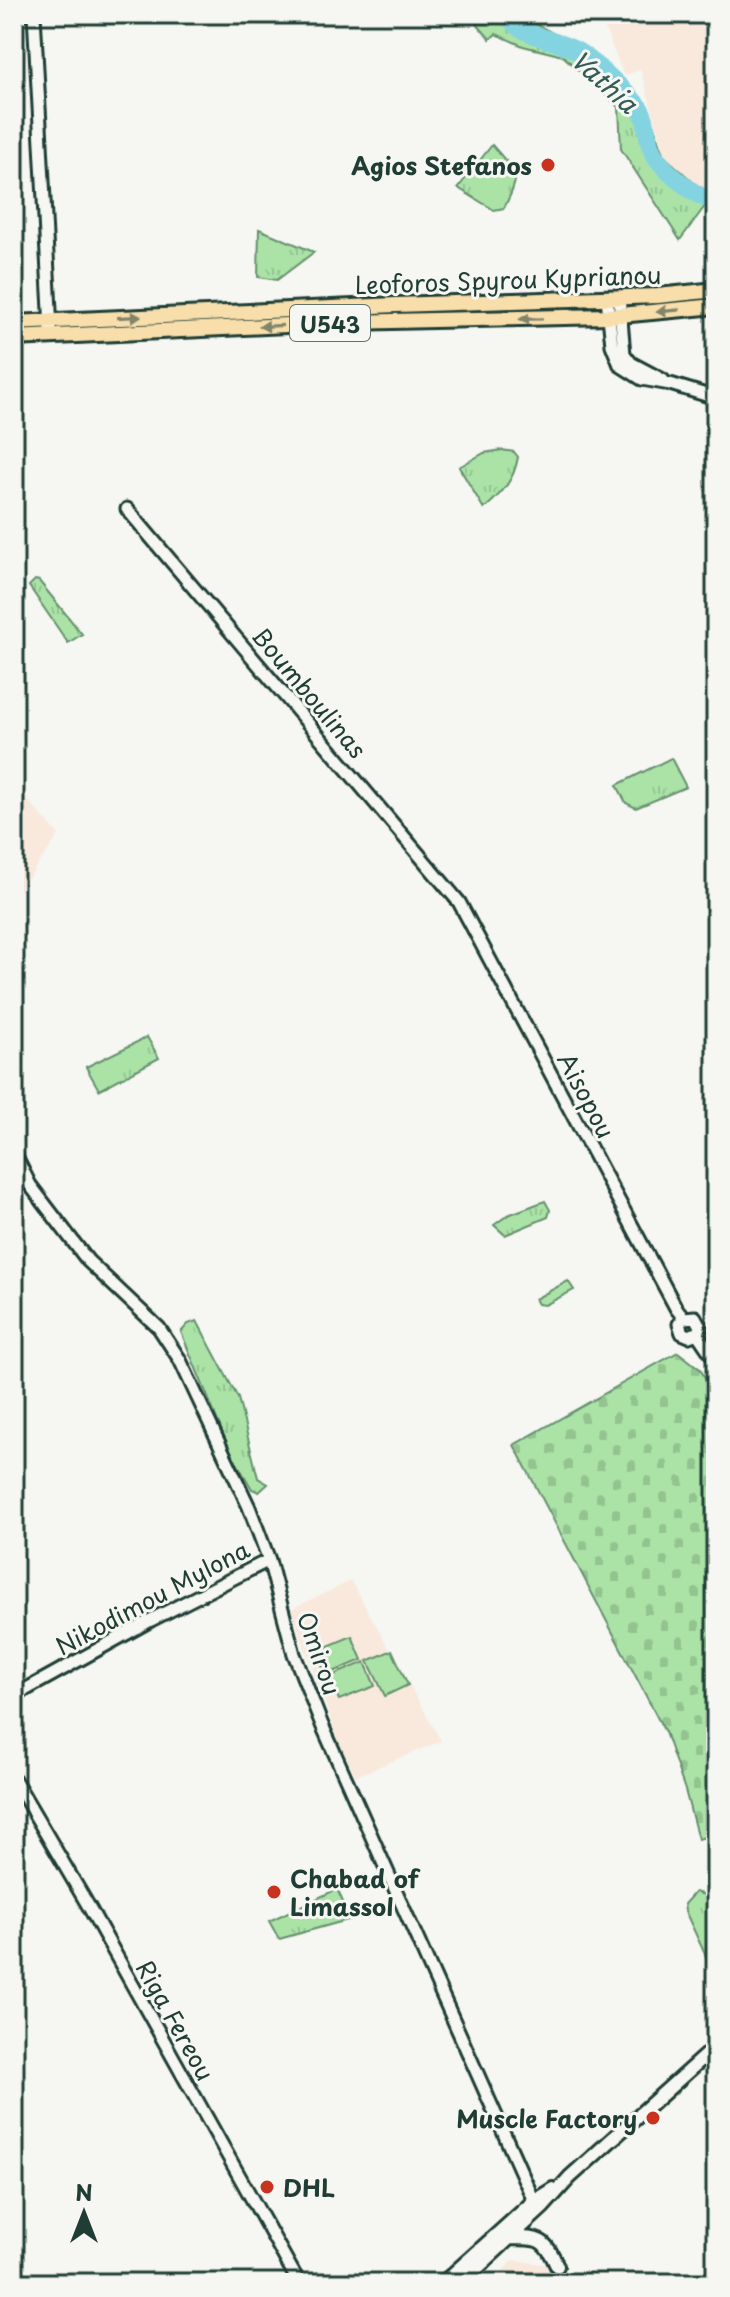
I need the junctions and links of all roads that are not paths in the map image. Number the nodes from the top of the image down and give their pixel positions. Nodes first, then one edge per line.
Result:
1 (34, 14) edge
2 (716, 290) edge
3 (613, 298) junction
4 (716, 306) edge
5 (614, 315) junction
6 (51, 321) junction
7 (14, 323) edge
8 (52, 337) junction
9 (14, 338) edge
10 (670, 384) junction
11 (716, 398) edge
12 (127, 509) dead end
13 (459, 902) joint
14 (14, 1153) edge
15 (716, 1361) edge
16 (269, 1560) junction
17 (14, 1696) edge
18 (14, 1779) edge
19 (716, 2046) edge
20 (570, 2177) junction
21 (534, 2201) junction
22 (511, 2238) junction
23 (557, 2266) dead end
24 (299, 2283) edge
25 (443, 2283) edge
26 (461, 2283) edge

1 - 6 street
2 - 3 main road, Leoforos Spyrou Kyprianou / U543
3 - 5 street
6 -> 3 main road, Leoforos Spyrou Kyprianou / U543
4 -> 5 main road, Leoforos Spyrou Kyprianou / U543
5 -> 8 main road, Leoforos Spyrou Kyprianou / U543
5 - 10 street
5 - 10 street
6 - 7 main road, Leoforos Spyrou Kyprianou / U543
6 - 8 street
8 - 9 main road, Leoforos Spyrou Kyprianou / U543
10 - 11 street
12 - 13 street, Boumboulinas
13 - 15 street, Aisopou
14 - 16 street, Omirou
16 - 17 street, Nikodimou Mylona
16 - 21 street, Omirou
18 - 24 street, Riga Fereou
19 - 20 main road
20 - 21 main road
20 - 22 main road
21 - 25 main road
22 - 23 main road
22 - 26 main road

